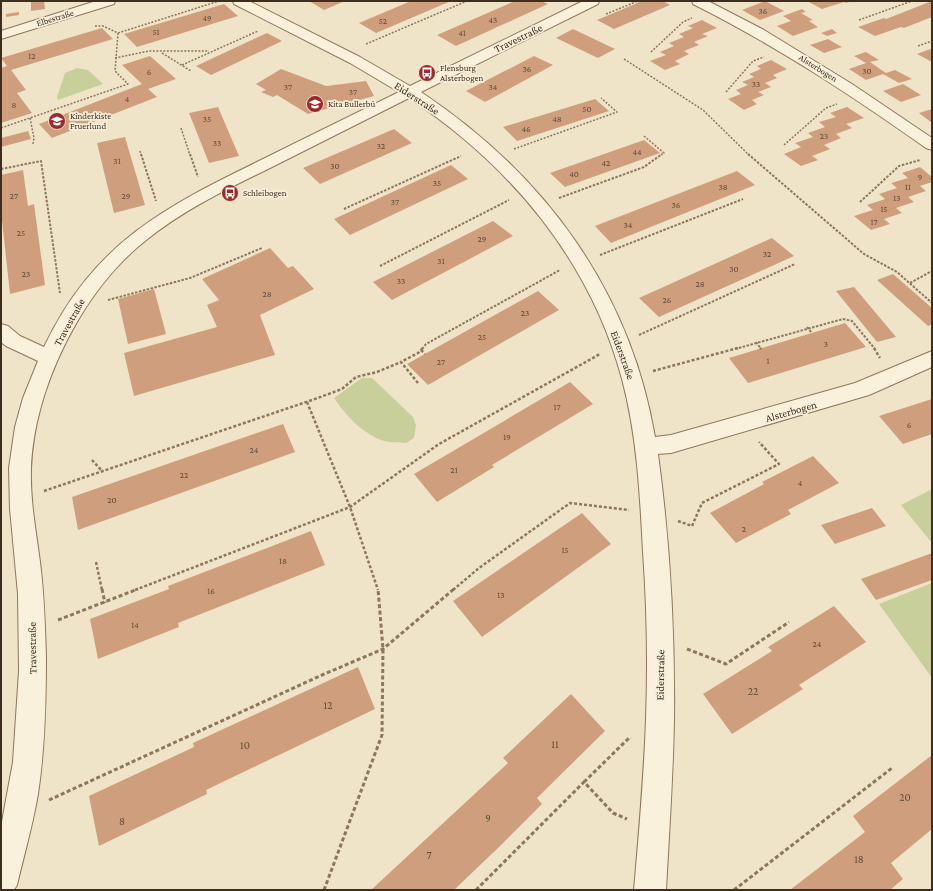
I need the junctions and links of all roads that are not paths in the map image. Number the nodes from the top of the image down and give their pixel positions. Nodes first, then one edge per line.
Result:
1 (109, 1) edge
2 (239, 1) edge
3 (593, 1) edge
4 (698, 1) edge
5 (1, 35) edge
6 (409, 91) junction
7 (932, 145) edge
8 (1, 331) edge
9 (50, 358) junction
10 (932, 359) edge
11 (646, 447) junction
12 (1, 885) edge
13 (650, 890) edge

1 - 5 street, Elbestraße
2 - 6 street, Eiderstraße
3 - 6 street, Travestraße
4 - 7 street, Alsterbogen
6 - 9 street, Travestraße
6 - 11 street, Eiderstraße
8 - 9 street
9 - 12 street, Travestraße
10 - 11 street, Alsterbogen
11 - 13 street, Eiderstraße

